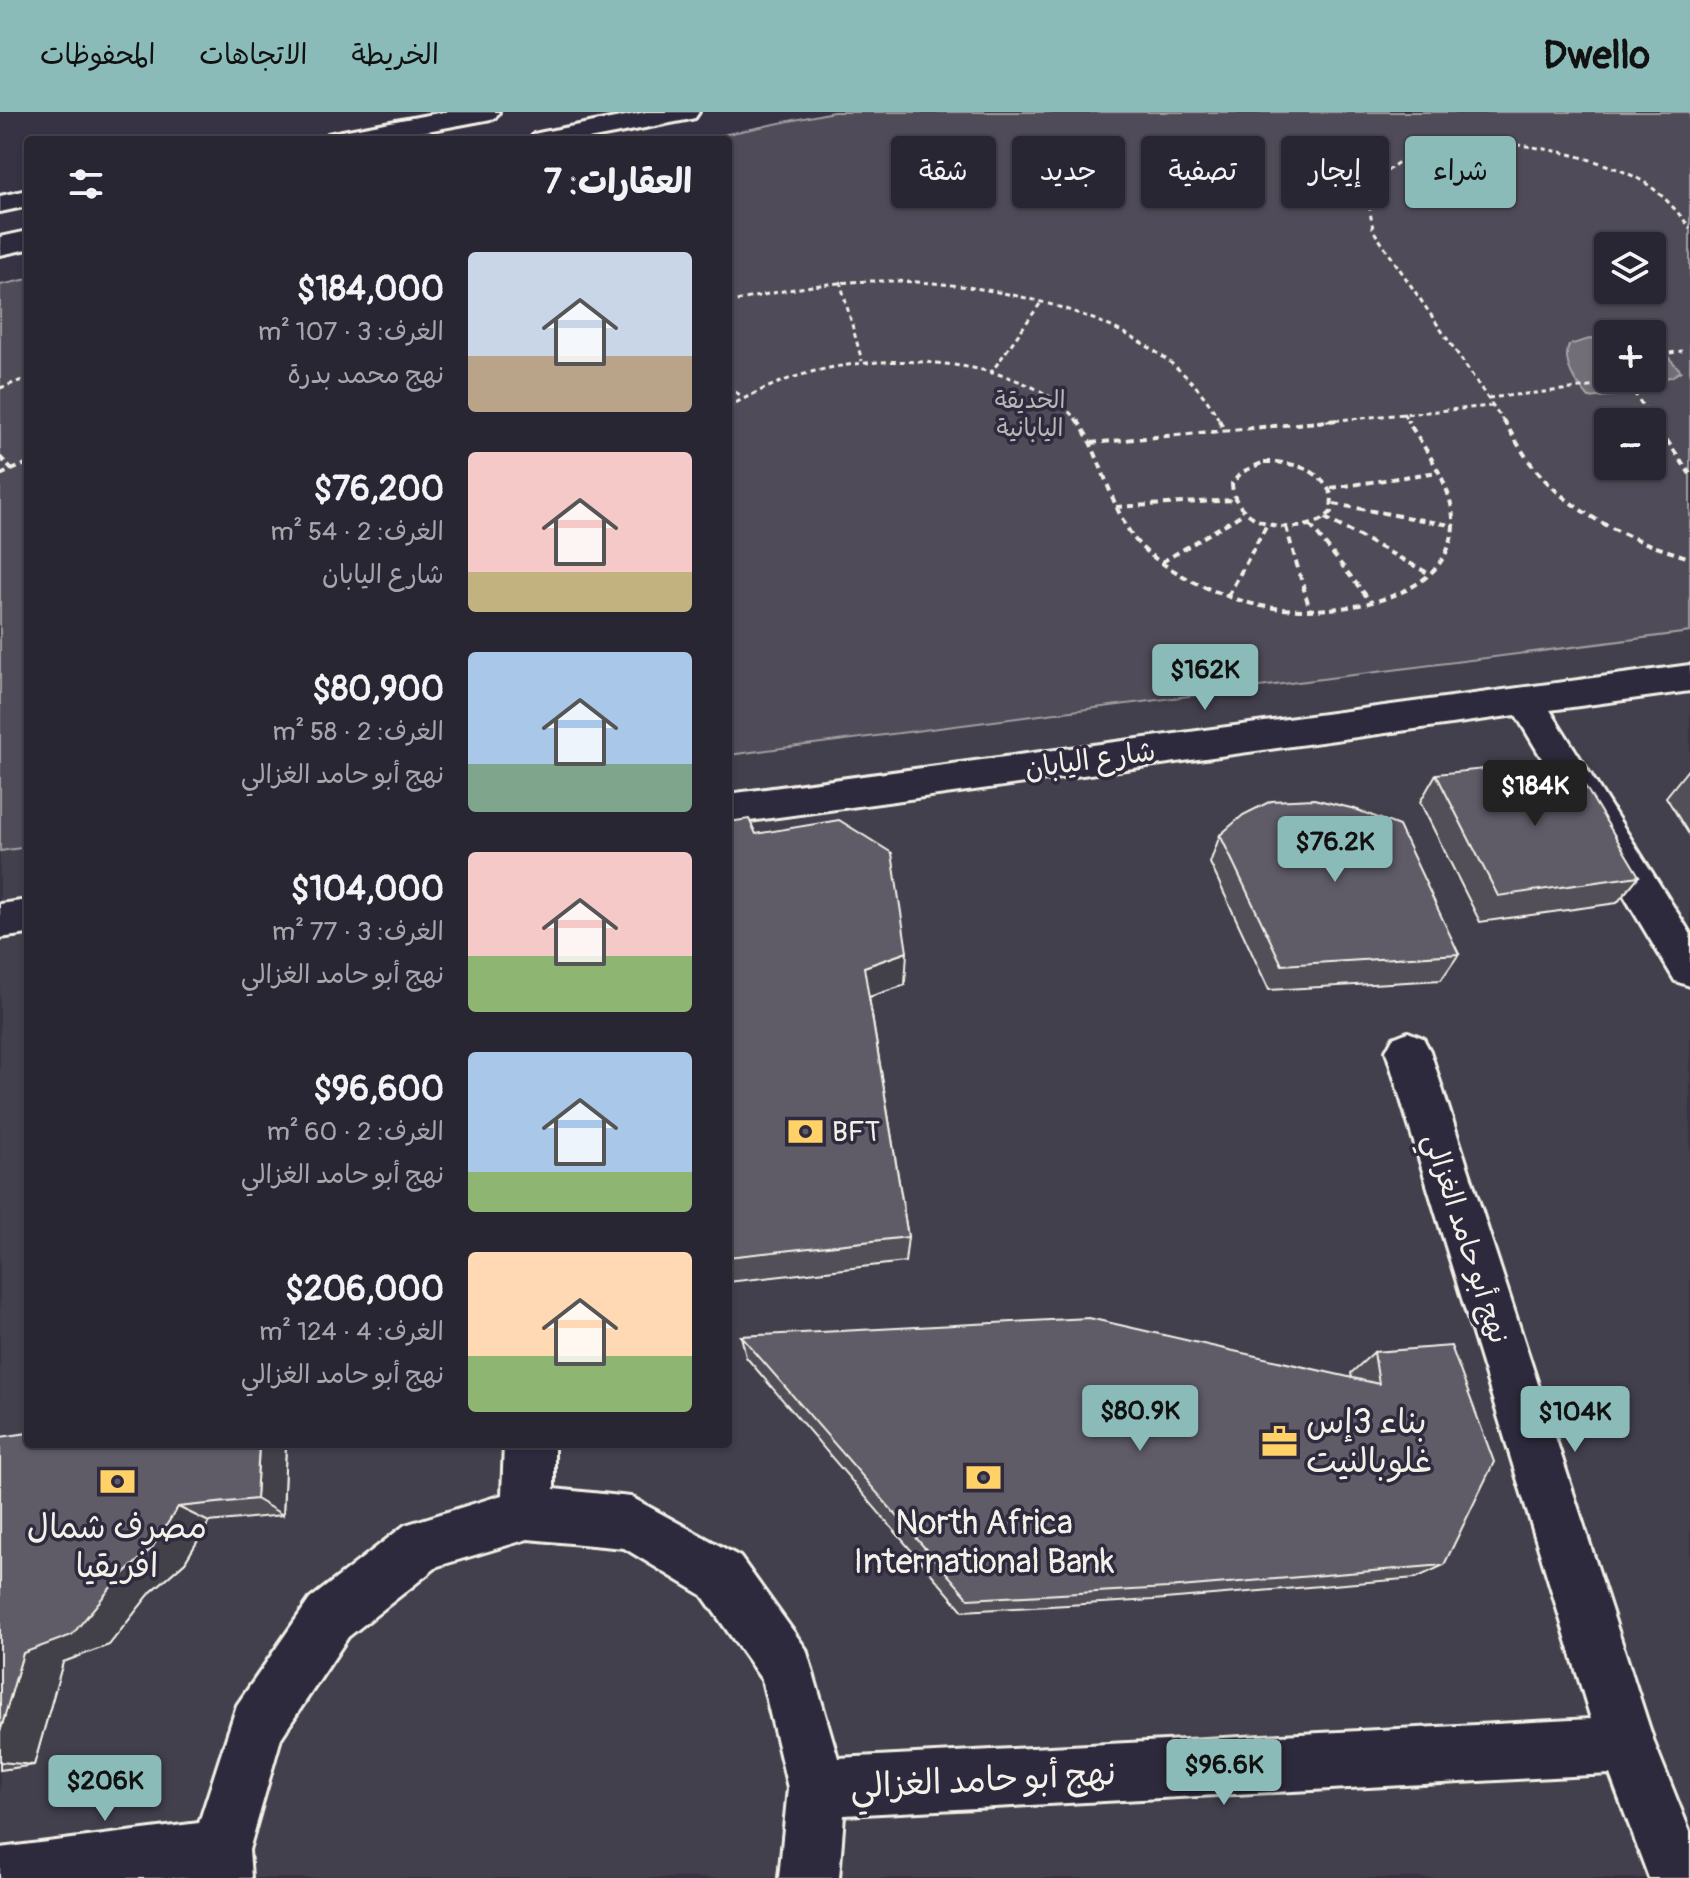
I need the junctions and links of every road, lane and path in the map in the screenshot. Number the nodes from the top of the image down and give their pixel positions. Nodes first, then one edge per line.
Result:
1 (486, 112) edge
2 (686, 112) edge
3 (358, 136) edge
4 (563, 136) edge
5 (24, 199) edge
6 (0, 204) edge
7 (1690, 228) edge
8 (24, 241) edge
9 (0, 246) edge
10 (840, 281) junction
11 (1042, 301) junction
12 (732, 302) edge
13 (1682, 351) dead end
14 (1666, 354) edge
15 (862, 362) junction
16 (990, 374) junction
17 (24, 379) edge
18 (1594, 386) edge
19 (0, 388) edge
20 (732, 390) edge
21 (1634, 392) edge
22 (743, 397) junction
23 (1488, 398) junction
24 (732, 404) edge
25 (1493, 406) junction
26 (1403, 413) junction
27 (1224, 430) junction
28 (1091, 443) junction
29 (0, 457) edge
30 (24, 465) edge
31 (12, 470) junction
32 (1438, 472) junction
33 (1690, 474) edge
34 (0, 475) edge
35 (1331, 488) junction
36 (1234, 500) junction
37 (1334, 504) junction
38 (1116, 507) junction
39 (1244, 513) junction
40 (1325, 518) junction
41 (1267, 524) junction
42 (1310, 525) junction
43 (1455, 526) junction
44 (1286, 527) junction
45 (1690, 558) edge
46 (1162, 562) junction
47 (1428, 573) junction
48 (1228, 596) junction
49 (1371, 602) junction
50 (1310, 610) junction
51 (1690, 678) edge
52 (1525, 700) junction
53 (732, 808) edge
54 (24, 918) edge
55 (0, 921) edge
56 (1690, 969) edge
57 (1408, 1051) dead end
58 (529, 1448) edge
59 (528, 1513) junction
60 (1627, 1745) junction
61 (817, 1788) junction
62 (220, 1864) edge
63 (0, 1878) edge
64 (809, 1878) edge
65 (1679, 1878) edge

1 - 3 highway
2 - 4 highway
5 - 6 highway
7 - 23 path
8 - 9 highway
10 - 11 path
10 - 12 path
10 - 15 path
11 - 16 path
11 - 27 path
13 - 14 path
15 - 16 path
15 - 22 path
16 - 28 path
17 - 19 path
18 - 23 path
20 - 22 path
21 - 33 path
22 - 24 path
23 - 25 path
25 - 26 path
25 - 45 path
26 - 27 path
26 - 32 path
27 - 28 path
28 - 38 path
29 - 31 path
30 - 31 path
31 - 34 path
32 - 35 path
32 - 43 path
35 - 36 path
35 - 37 path
36 - 38 path
36 - 39 path
37 - 40 path
37 - 43 path
38 - 46 path
39 - 41 path
39 - 46 path
40 - 42 path
40 - 47 path
41 - 44 path
41 - 48 path
42 - 44 path
42 - 49 path
43 - 47 path
44 - 50 path
46 - 48 path
47 - 49 path
48 - 50 path
49 - 50 path
51 - 52 street, شارع اليابان
52 - 53 street, شارع اليابان
52 - 56 street
54 - 55 street
57 - 60 street, نهج أبو حامد الغزالي
58 - 59 street
59 - 61 street, نهج أبو حامد الغزالي
59 - 62 street, نهج أبو حامد الغزالي
60 - 61 street, نهج أبو حامد الغزالي
60 - 65 street, نهج أبو حامد الغزالي
61 - 64 street, نهج أبو حامد الغزالي
62 - 63 street, نهج أبو حامد الغزالي

